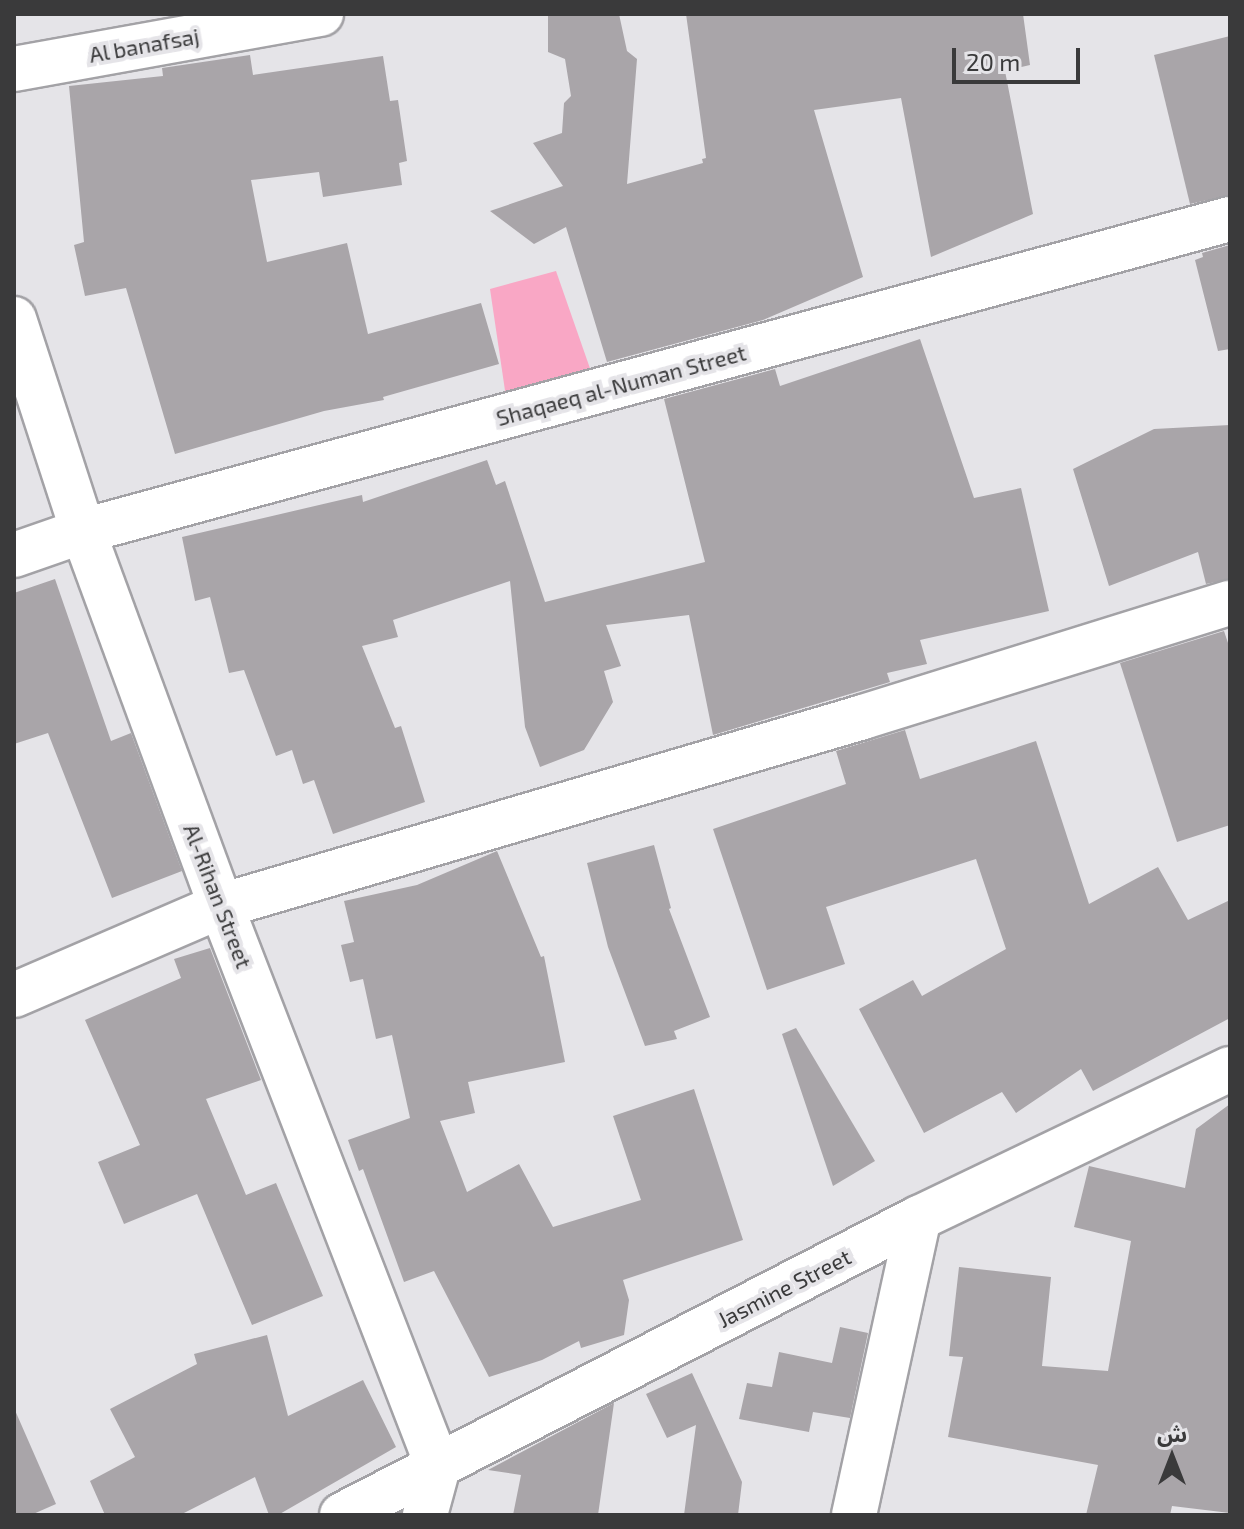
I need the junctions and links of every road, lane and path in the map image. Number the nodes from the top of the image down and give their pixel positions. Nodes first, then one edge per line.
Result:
1 (321, 14) edge
2 (14, 69) edge
3 (1230, 219) edge
4 (14, 319) edge
5 (83, 531) junction
6 (14, 555) edge
7 (1230, 603) edge
8 (221, 906) junction
9 (14, 995) edge
10 (1230, 1069) edge
11 (919, 1218) junction
12 (438, 1467) junction
13 (342, 1515) edge
14 (425, 1515) edge
15 (854, 1515) edge

1 - 2 street, Al banafsaj
3 - 5 street, Shaqaeq al-Numan Street
4 - 5 street, Al-Rihan Street
5 - 6 street, Shaqaeq al-Numan Street
5 - 8 street, Al-Rihan Street
7 - 8 street
8 - 9 street
8 - 12 street, Al-Rihan Street
10 - 11 street, Jasmine Street
11 - 12 street, Jasmine Street
11 - 15 street
12 - 13 street, Jasmine Street
12 - 14 street

